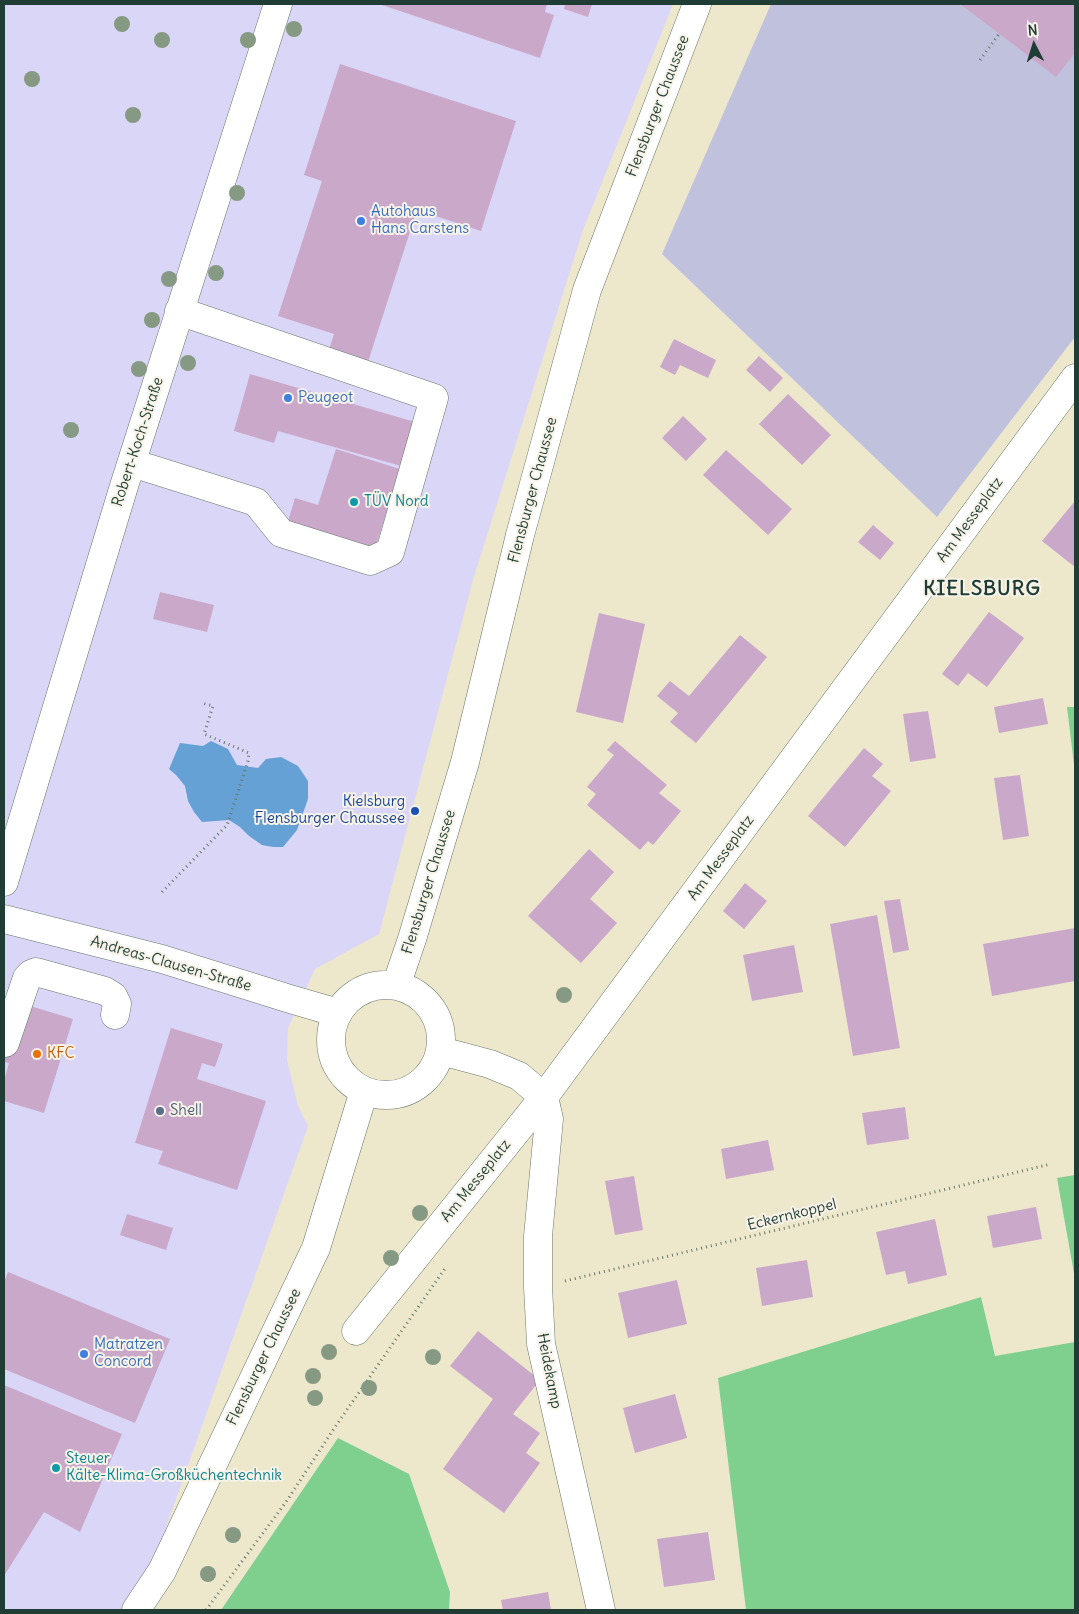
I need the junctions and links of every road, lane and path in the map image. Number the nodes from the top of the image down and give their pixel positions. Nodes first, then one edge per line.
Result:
1 (278, 4) edge
2 (697, 4) edge
3 (999, 34) dead end
4 (980, 60) dead end
5 (180, 311) junction
6 (1075, 378) edge
7 (132, 463) junction
8 (202, 703) dead end
9 (4, 882) edge
10 (162, 892) dead end
11 (4, 919) edge
12 (396, 986) junction
13 (338, 1012) junction
14 (115, 1016) dead end
15 (5, 1044) dead end
16 (440, 1051) junction
17 (364, 1092) junction
18 (544, 1097) junction
19 (1051, 1164) dead end
20 (538, 1287) junction
21 (356, 1331) dead end
22 (136, 1610) edge
23 (601, 1610) edge

1 - 5 street, Robert-Koch-Straße
2 - 12 street, Flensburger Chaussee
3 - 4 path
5 - 7 street, Robert-Koch-Straße
5 - 7 street
6 - 18 street, Am Messeplatz
7 - 9 street, Robert-Koch-Straße
8 - 10 path
11 - 13 street, Andreas-Clausen-Straße
12 - 13 street
12 - 16 street
13 - 17 street
14 - 15 street
16 - 17 street
16 - 18 street
17 - 22 street, Flensburger Chaussee
18 - 20 street, Heidekamp
18 - 21 street, Am Messeplatz
19 - 20 path, Eckernkoppel
20 - 23 street, Heidekamp

